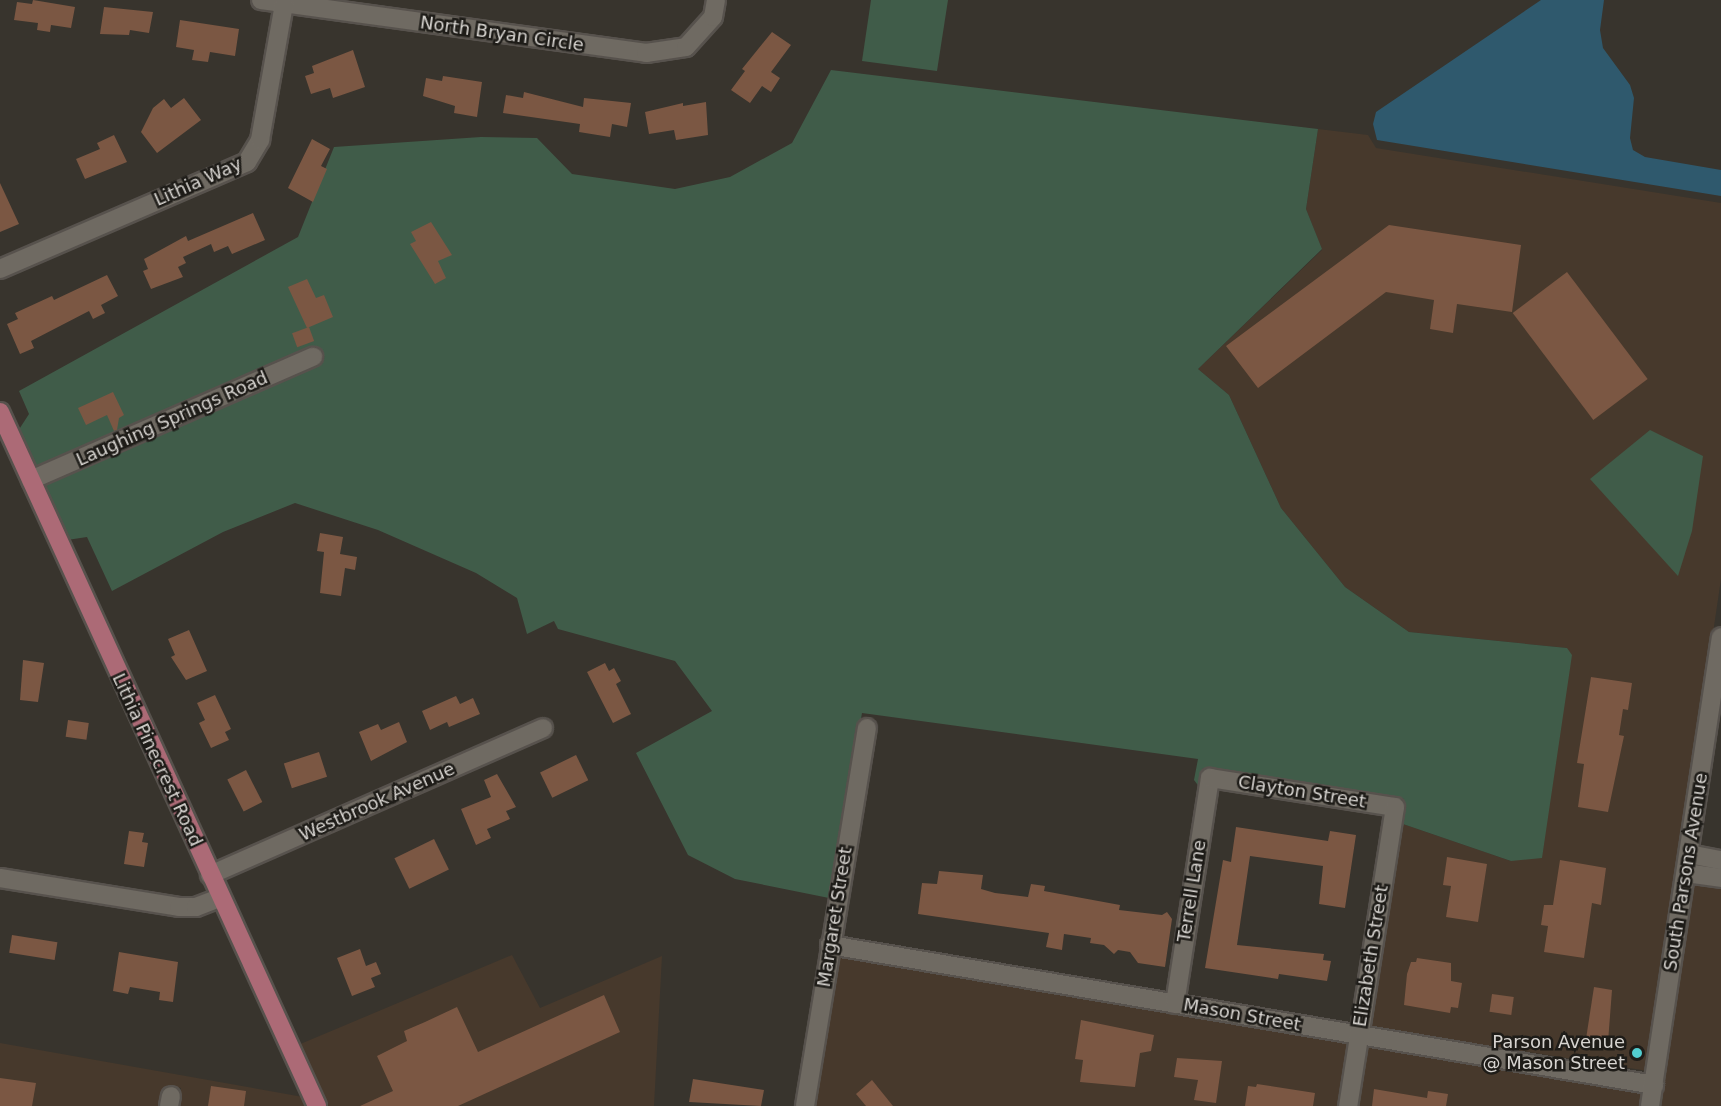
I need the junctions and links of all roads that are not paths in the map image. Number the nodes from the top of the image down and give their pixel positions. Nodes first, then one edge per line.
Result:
1 (261, 0) edge
2 (716, 0) edge
3 (284, 4) junction
4 (0, 269) edge
5 (313, 357) dead end
6 (0, 412) edge
7 (31, 480) junction
8 (1721, 637) edge
9 (543, 728) dead end
10 (867, 728) dead end
11 (1210, 778) joint
12 (1395, 807) joint
13 (1689, 854) junction
14 (1721, 860) edge
15 (1686, 873) junction
16 (210, 875) junction
17 (0, 878) edge
18 (1721, 878) edge
19 (220, 898) junction
20 (830, 945) junction
21 (1175, 1004) junction
22 (1359, 1035) junction
23 (1654, 1085) junction
24 (317, 1106) edge
25 (805, 1106) edge
26 (1348, 1106) edge
27 (1650, 1106) edge

1 - 3 street, North Bryan Circle
2 - 3 street, North Bryan Circle
3 - 4 street, Lithia Way
5 - 7 street, Laughing Springs Road
6 - 7 main road, Lithia Pinecrest Road
7 - 16 main road, Lithia Pinecrest Road
8 - 13 street, South Parsons Avenue
9 - 16 street, Westbrook Avenue
10 - 20 street, Margaret Street
11 - 12 street, Clayton Street
11 - 21 street, Terrell Lane
12 - 22 street, Elizabeth Street
13 - 14 street
13 - 15 street, South Parsons Avenue
15 - 18 street
15 - 23 street, South Parsons Avenue
16 - 19 main road, Lithia Pinecrest Road
17 - 19 street
19 - 24 main road, Lithia Pinecrest Road
20 - 21 street, Mason Street
20 - 25 street, Margaret Street
21 - 22 street, Mason Street
22 - 23 street, Mason Street
22 - 26 street, Elizabeth Street
23 - 27 street, South Parsons Avenue

